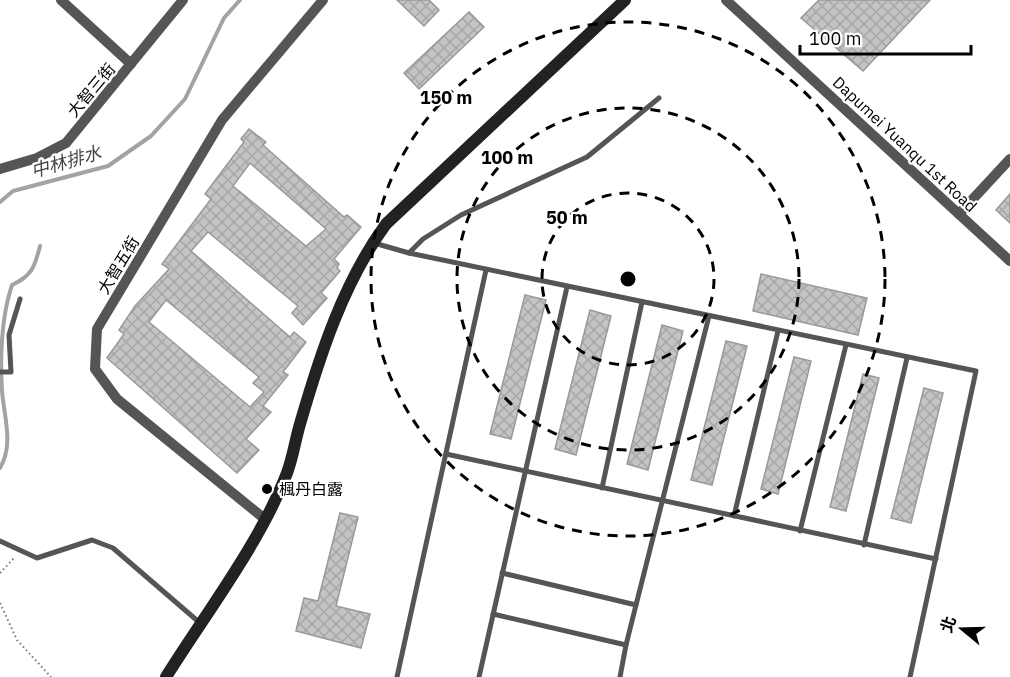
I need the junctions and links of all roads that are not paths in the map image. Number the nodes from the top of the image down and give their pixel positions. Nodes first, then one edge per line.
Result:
1 (61, 0) edge
2 (183, 0) edge
3 (323, 0) edge
4 (625, 0) edge
5 (726, 0) edge
6 (131, 64) junction
7 (659, 98) dead end
8 (1010, 159) edge
9 (0, 169) edge
10 (959, 214) junction
11 (373, 242) junction
12 (409, 253) junction
13 (1010, 261) edge
14 (486, 270) junction
15 (567, 287) junction
16 (20, 299) dead end
17 (642, 303) junction
18 (709, 316) junction
19 (778, 331) junction
20 (846, 345) junction
21 (907, 358) junction
22 (0, 372) edge
23 (446, 454) junction
24 (525, 471) junction
25 (602, 488) junction
26 (663, 501) junction
27 (734, 516) junction
28 (266, 520) junction
29 (800, 531) junction
30 (0, 541) edge
31 (864, 545) junction
32 (936, 559) junction
33 (502, 573) junction
34 (636, 605) junction
35 (493, 615) junction
36 (200, 623) junction
37 (626, 645) junction
38 (166, 677) edge
39 (397, 677) edge
40 (479, 677) edge
41 (620, 677) edge
42 (910, 677) edge

1 - 6 street
2 - 6 street, 大智三街
3 - 28 street, 大智五街
4 - 11 street
5 - 10 street, Dapumei Yuanqu 1st Road
6 - 9 street, 大智三街
7 - 12 lane
8 - 10 street
10 - 13 street, Dapumei Yuanqu 1st Road
11 - 12 lane
11 - 28 street
12 - 14 lane
14 - 15 lane
14 - 23 lane
15 - 17 lane
15 - 24 lane
16 - 22 lane
17 - 18 lane
17 - 25 lane
18 - 19 lane
18 - 26 lane
19 - 20 lane
19 - 27 lane
20 - 21 lane
20 - 29 lane
21 - 31 lane
21 - 32 lane
23 - 24 lane
23 - 39 lane
24 - 25 lane
24 - 33 lane
25 - 26 lane
26 - 27 lane
26 - 34 lane
27 - 29 lane
28 - 36 street
29 - 31 lane
30 - 36 lane
31 - 32 lane
32 - 42 lane
33 - 34 lane
33 - 35 lane
34 - 37 lane
35 - 37 lane
35 - 40 lane
36 - 38 street
37 - 41 lane

